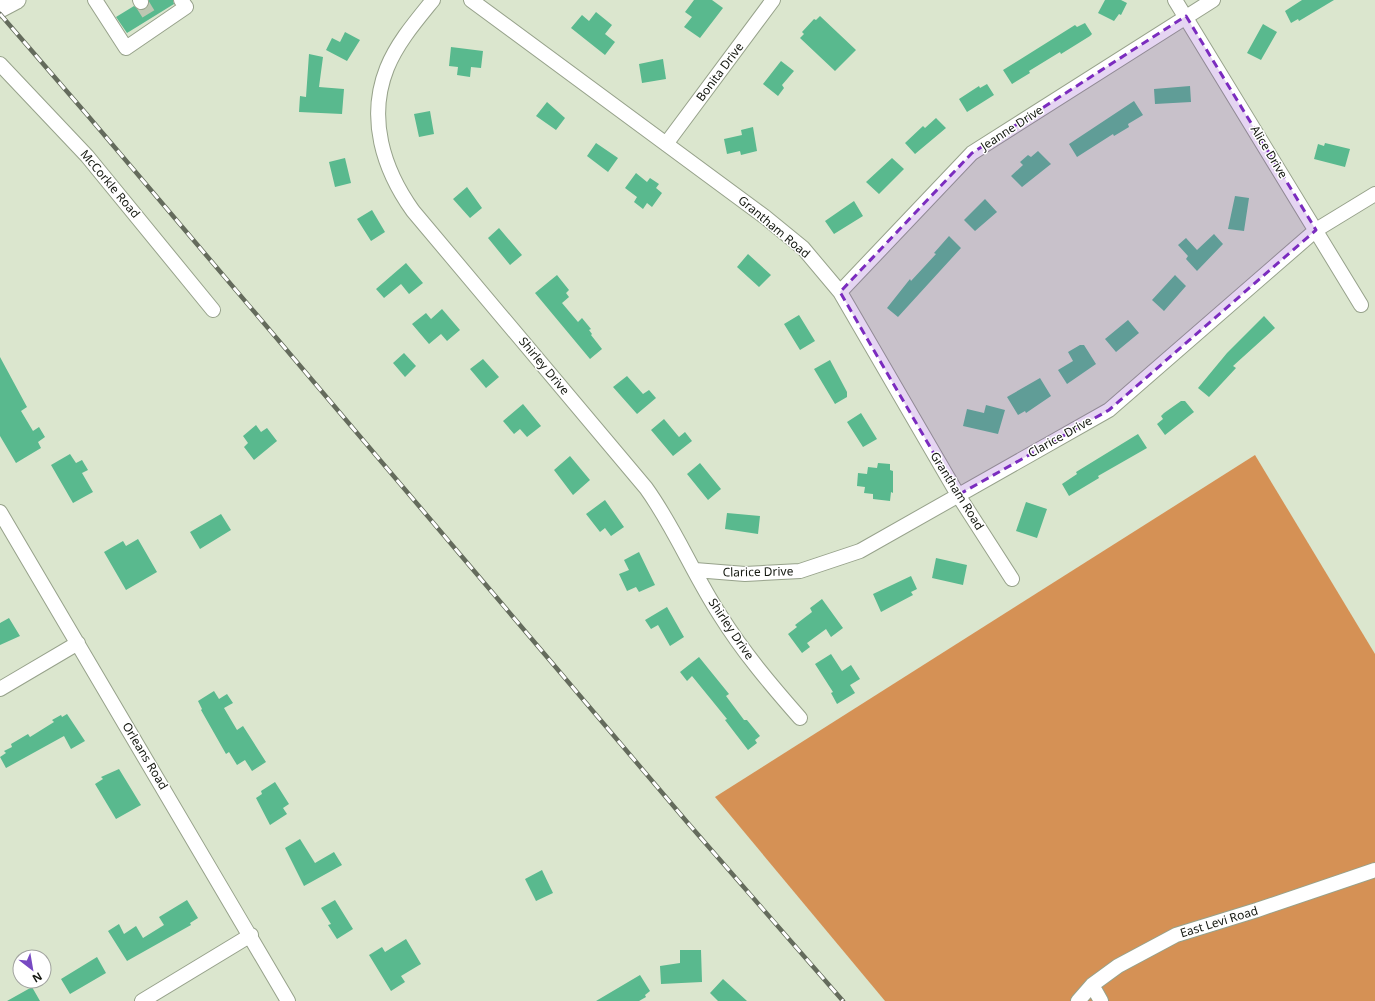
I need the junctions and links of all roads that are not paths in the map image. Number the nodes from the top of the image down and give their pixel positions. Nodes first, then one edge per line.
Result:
1 (17, 0) edge
2 (181, 0) edge
3 (432, 0) edge
4 (471, 0) edge
5 (773, 0) edge
6 (1175, 0) edge
7 (1213, 0) edge
8 (98, 1) edge
9 (0, 9) edge
10 (1186, 16) junction
11 (0, 64) edge
12 (666, 144) junction
13 (1375, 194) edge
14 (1316, 230) junction
15 (840, 292) junction
16 (1361, 305) dead end
17 (214, 310) dead end
18 (958, 495) junction
19 (0, 512) edge
20 (695, 570) junction
21 (1012, 578) dead end
22 (78, 643) junction
23 (0, 688) edge
24 (800, 718) dead end
25 (1375, 870) edge
26 (250, 935) junction
27 (1092, 985) junction
28 (142, 1001) edge
29 (288, 1001) edge
30 (1078, 1001) edge
31 (1101, 1001) edge

1 - 9 main road
2 - 8 street
3 - 20 street, Shirley Drive
4 - 12 street, Grantham Road
5 - 12 street, Bonita Drive
6 - 10 street, Alice Drive
7 - 10 street, Jeanne Drive
10 - 14 street, Alice Drive
10 - 15 street, Jeanne Drive
11 - 17 street, McCorkle Road
12 - 15 street, Grantham Road
13 - 14 street, Clarice Drive
14 - 16 street, Alice Drive
14 - 18 street, Clarice Drive
15 - 18 street, Grantham Road
18 - 20 street, Clarice Drive
18 - 21 street, Grantham Road
19 - 22 street, Orleans Road
20 - 24 street, Shirley Drive
22 - 23 street
22 - 26 street, Orleans Road
25 - 27 street, East Levi Road
26 - 28 street
26 - 29 street, Orleans Road
27 - 30 street, East Levi Road
27 - 31 street

